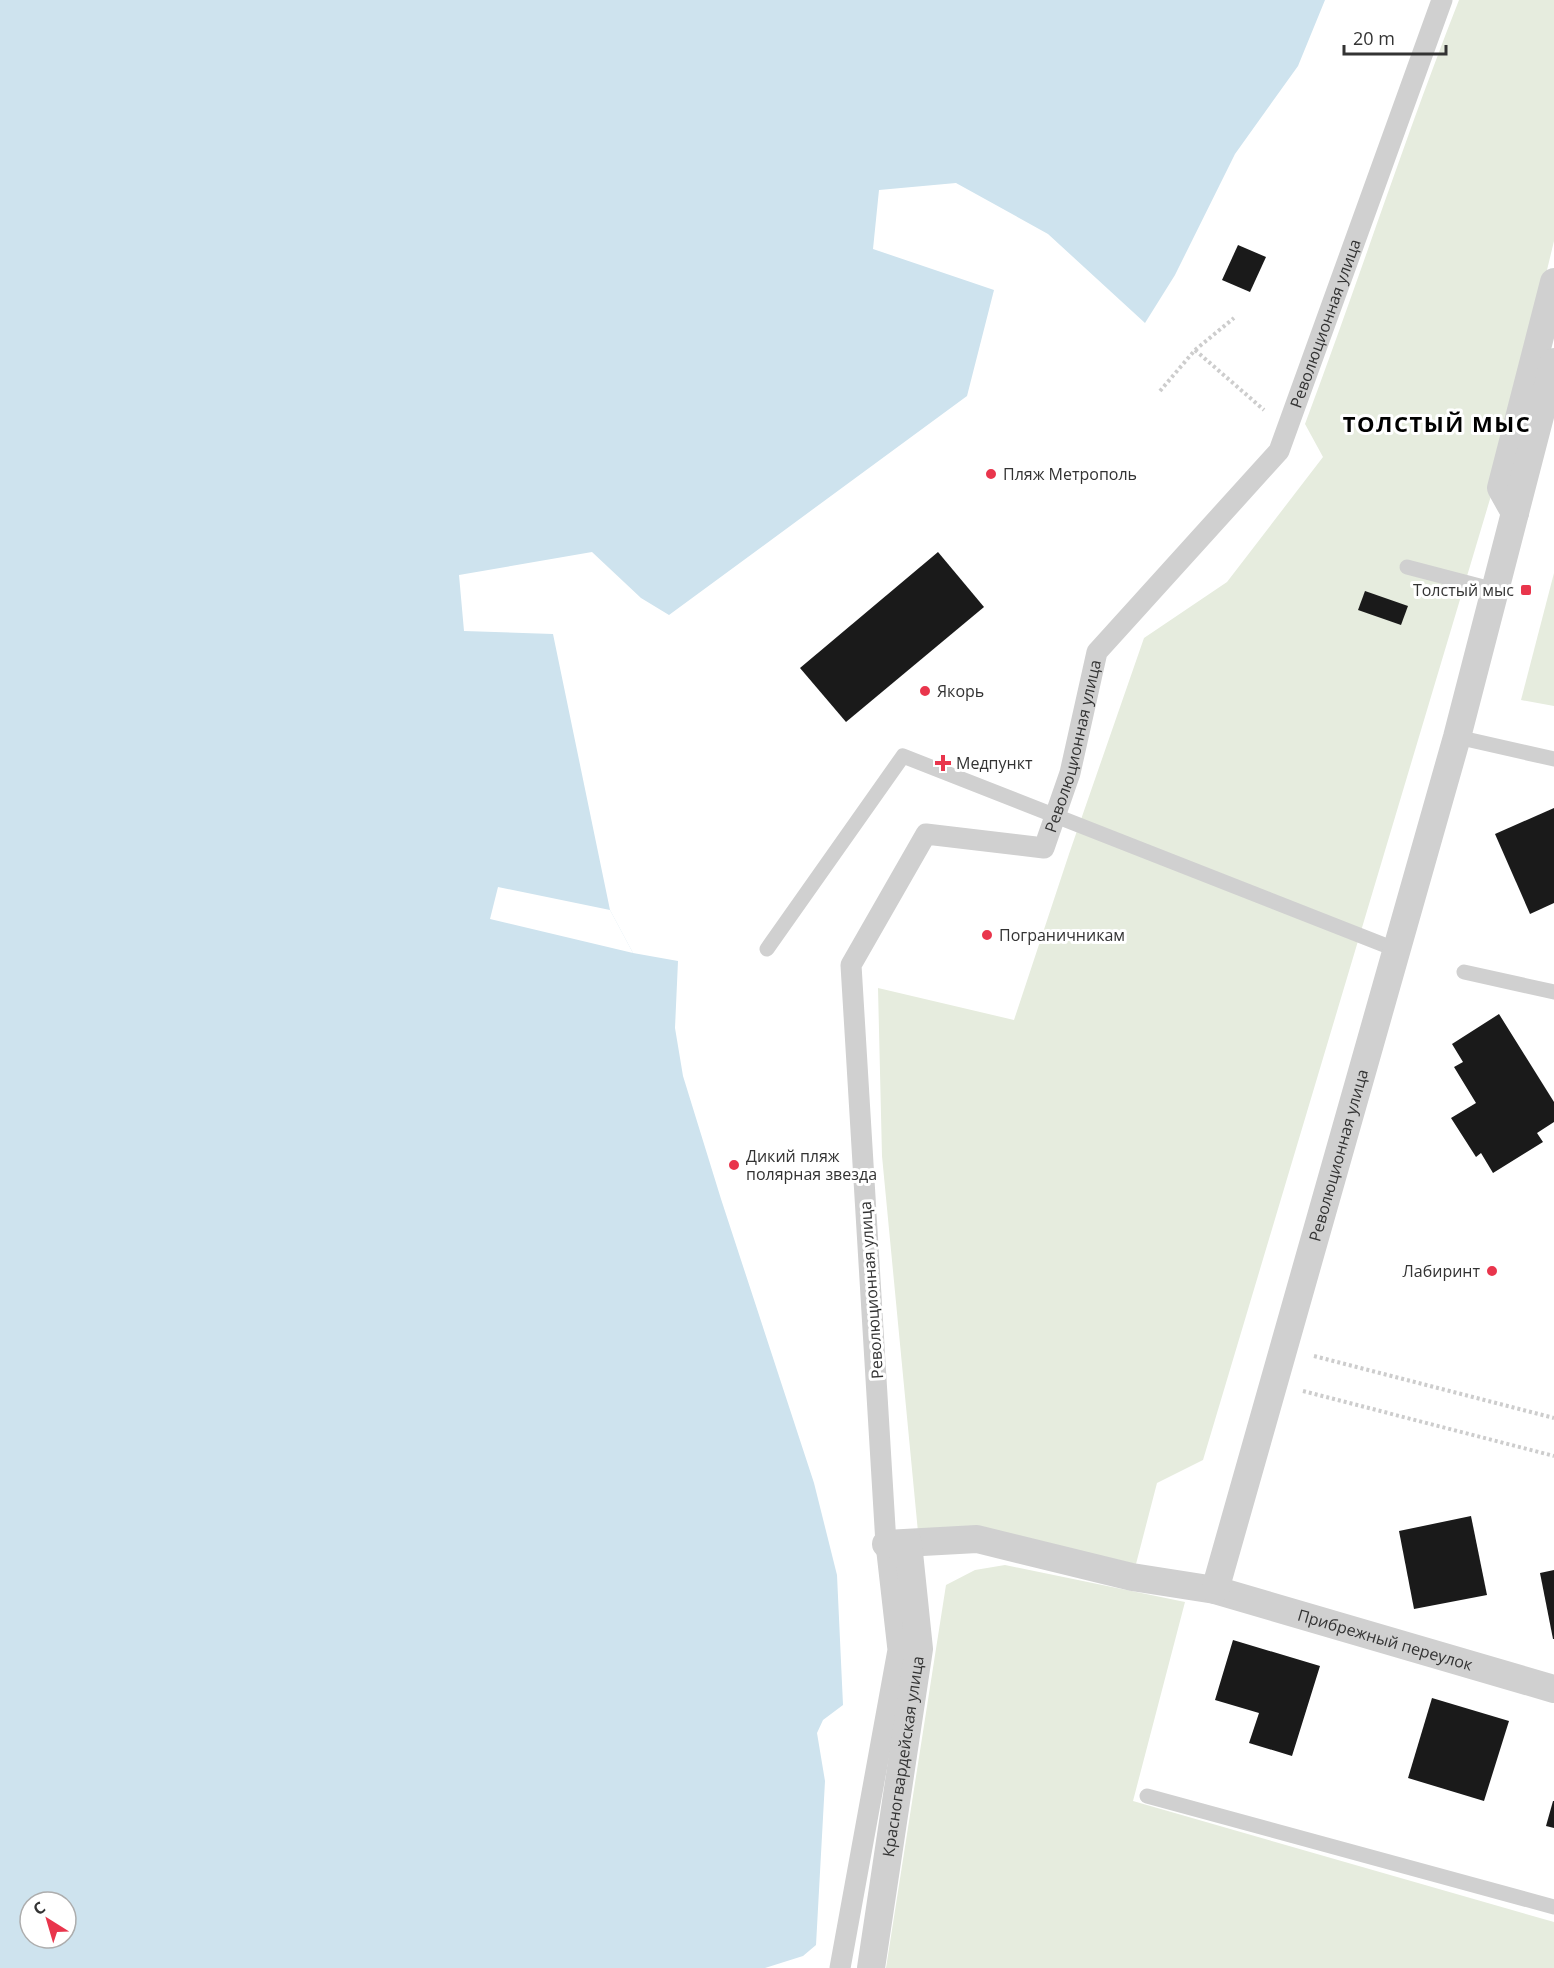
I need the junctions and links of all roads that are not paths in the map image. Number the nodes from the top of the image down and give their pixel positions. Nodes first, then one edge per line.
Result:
1 (1442, 0) edge
2 (1554, 282) edge
3 (1554, 362) edge
4 (1515, 513) junction
5 (1407, 567) dead end
6 (1496, 590) junction
7 (1457, 736) junction
8 (1554, 759) edge
9 (1056, 816) junction
10 (767, 950) dead end
11 (1397, 950) junction
12 (1464, 972) dead end
13 (1554, 992) edge
14 (897, 1544) junction
15 (1215, 1590) junction
16 (1554, 1689) edge
17 (1147, 1796) dead end
18 (1554, 1907) edge
19 (840, 1968) edge
20 (871, 1968) edge

1 - 9 street, Революционная улица
2 - 4 street
3 - 4 street, Революционная улица
4 - 6 street, Революционная улица
5 - 6 lane
6 - 7 street, Революционная улица
7 - 8 lane
7 - 11 street, Революционная улица
9 - 10 lane
9 - 11 lane
9 - 14 street, Революционная улица
11 - 15 street, Революционная улица
12 - 13 lane
14 - 15 street, Прибрежный переулок
14 - 19 street, Революционная улица
14 - 20 street, Красногвардейская улица
15 - 16 street, Прибрежный переулок
17 - 18 lane

